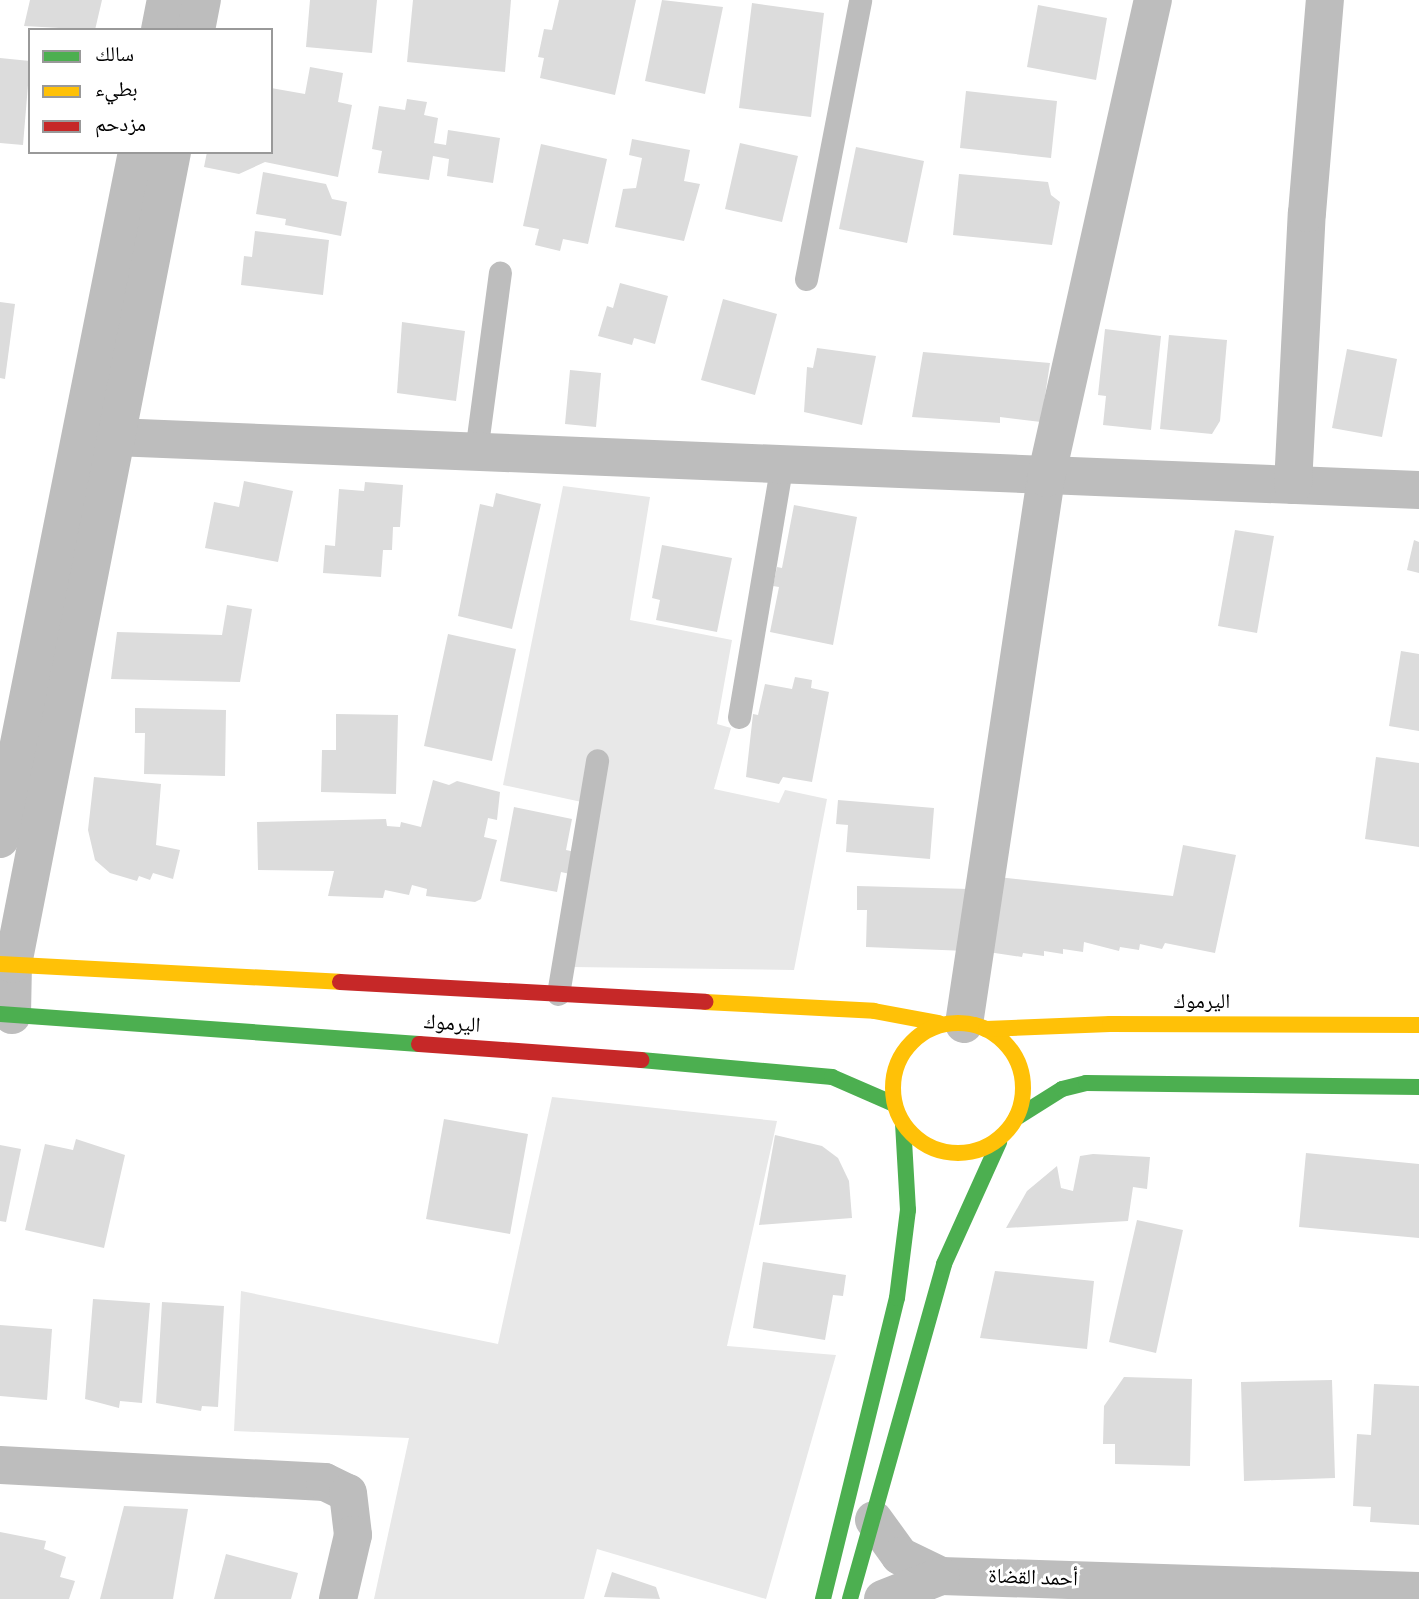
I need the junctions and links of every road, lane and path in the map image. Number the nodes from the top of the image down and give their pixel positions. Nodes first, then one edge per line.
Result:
1 (166, 0) edge
2 (202, 0) edge
3 (860, 0) edge
4 (1153, 0) edge
5 (1325, 0) edge
6 (160, 28) edge
7 (196, 28) edge
8 (137, 154) edge
9 (172, 154) edge
10 (500, 273) dead end
11 (806, 279) dead end
12 (114, 437) junction
13 (476, 452) junction
14 (782, 463) junction
15 (1046, 478) junction
16 (1293, 485) junction
17 (1419, 491) edge
18 (738, 717) dead end
19 (597, 760) dead end
20 (0, 839) edge
21 (6, 964) edge
22 (558, 994) junction
23 (6, 1015) edge
24 (963, 1025) junction
25 (1419, 1025) edge
26 (1419, 1087) edge
27 (894, 1104) junction
28 (1016, 1118) junction
29 (903, 1124) junction
30 (999, 1142) junction
31 (0, 1465) edge
32 (858, 1515) junction
33 (941, 1576) junction
34 (1419, 1591) edge
35 (1331, 1593) edge
36 (338, 1599) edge
37 (823, 1599) edge
38 (850, 1599) edge
39 (883, 1599) edge

1 - 6 street
2 - 7 street
3 - 11 lane
4 - 15 street
5 - 16 street
8 - 20 street
9 - 12 street
10 - 13 lane
12 - 13 street
12 - 21 street
13 - 14 street
14 - 15 street
14 - 18 lane
15 - 16 street
15 - 24 street
16 - 17 street
19 - 22 lane
21 - 22 street, اليرموك
21 - 23 street
22 - 24 street, اليرموك
23 - 27 street, اليرموك
24 - 25 street, اليرموك
24 - 27 street
24 - 28 street
26 - 28 street
27 - 29 street
28 - 30 street
29 - 30 street
29 - 32 street
30 - 32 street
31 - 36 street
32 - 33 street, أحمد القضاة
32 - 37 street
32 - 38 street
33 - 35 street, أحمد القضاة
33 - 39 street, أحمد القضاة
34 - 35 street, أحمد القضاة

